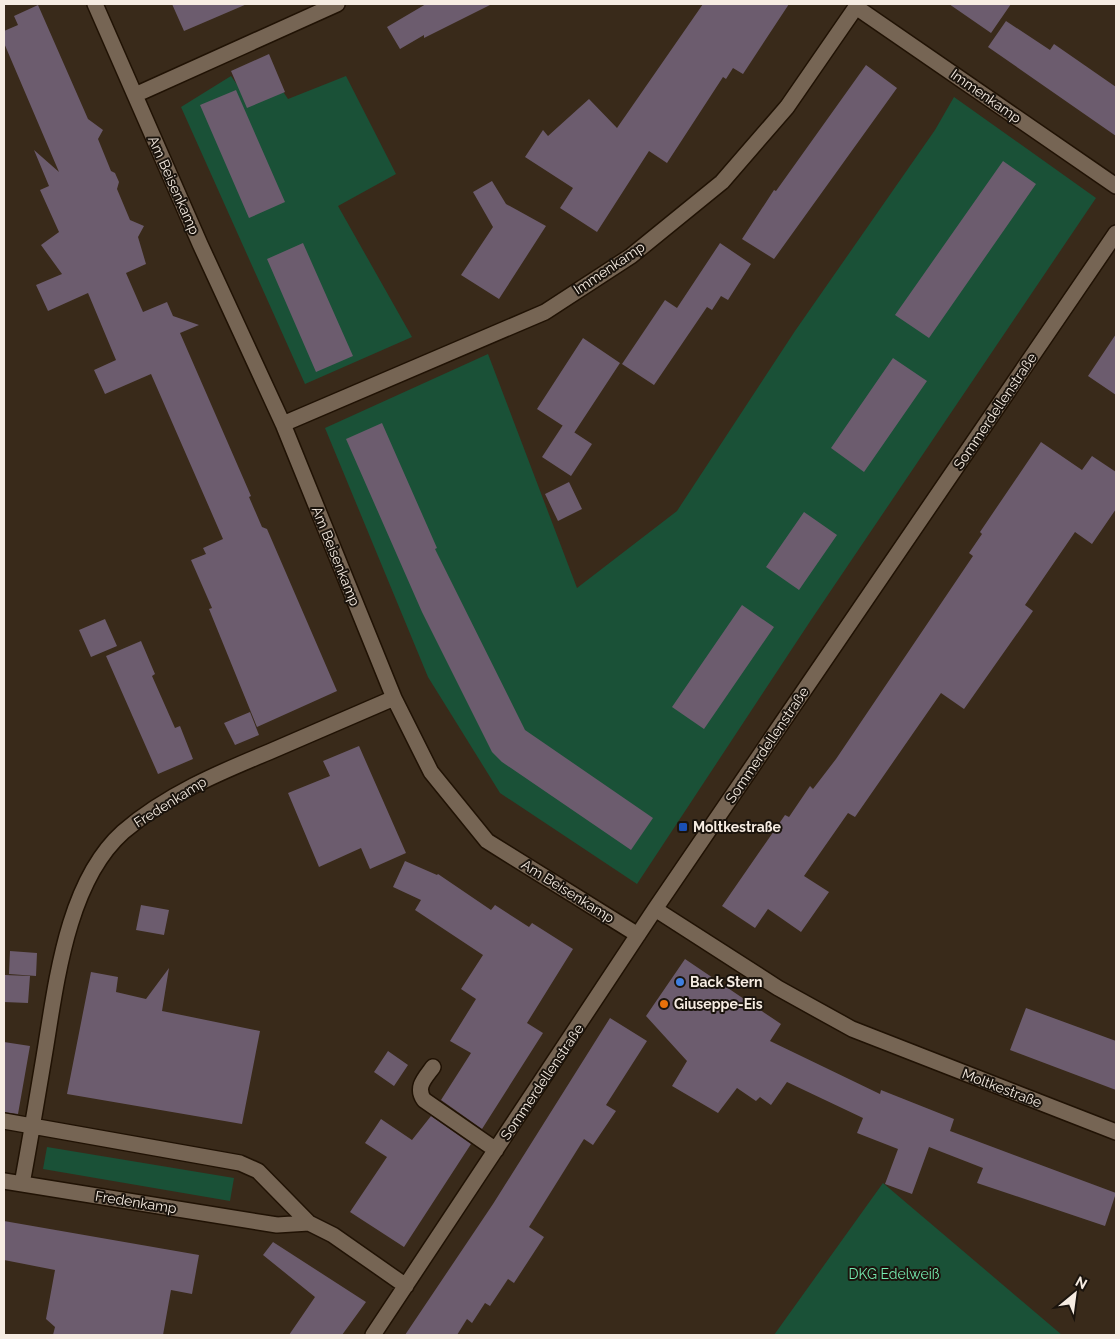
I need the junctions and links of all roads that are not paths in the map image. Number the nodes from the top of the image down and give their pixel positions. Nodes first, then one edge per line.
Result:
1 (95, 4) edge
2 (337, 4) edge
3 (857, 5) edge
4 (135, 94) junction
5 (1116, 186) edge
6 (1116, 234) edge
7 (283, 424) junction
8 (394, 698) junction
9 (655, 909) junction
10 (638, 936) junction
11 (433, 1066) dead end
12 (4, 1121) edge
13 (32, 1126) junction
14 (1116, 1132) edge
15 (496, 1150) junction
16 (4, 1181) edge
17 (22, 1184) junction
18 (309, 1223) junction
19 (406, 1286) junction
20 (373, 1335) edge

1 - 4 street, Am Beisenkamp
2 - 4 street
3 - 5 street, Immenkamp
3 - 7 street, Immenkamp
4 - 7 street, Am Beisenkamp
6 - 9 street, Sommerdellenstraße
7 - 8 street, Am Beisenkamp
8 - 10 street, Am Beisenkamp
8 - 13 street, Fredenkamp
9 - 10 street, Sommerdellenstraße
9 - 14 street, Moltkestraße
10 - 15 street, Sommerdellenstraße
11 - 15 street
12 - 13 street
13 - 17 street, Fredenkamp
13 - 18 street
15 - 19 street, Sommerdellenstraße
16 - 17 street
17 - 18 street, Fredenkamp
18 - 19 street
19 - 20 street, Sommerdellenstraße

